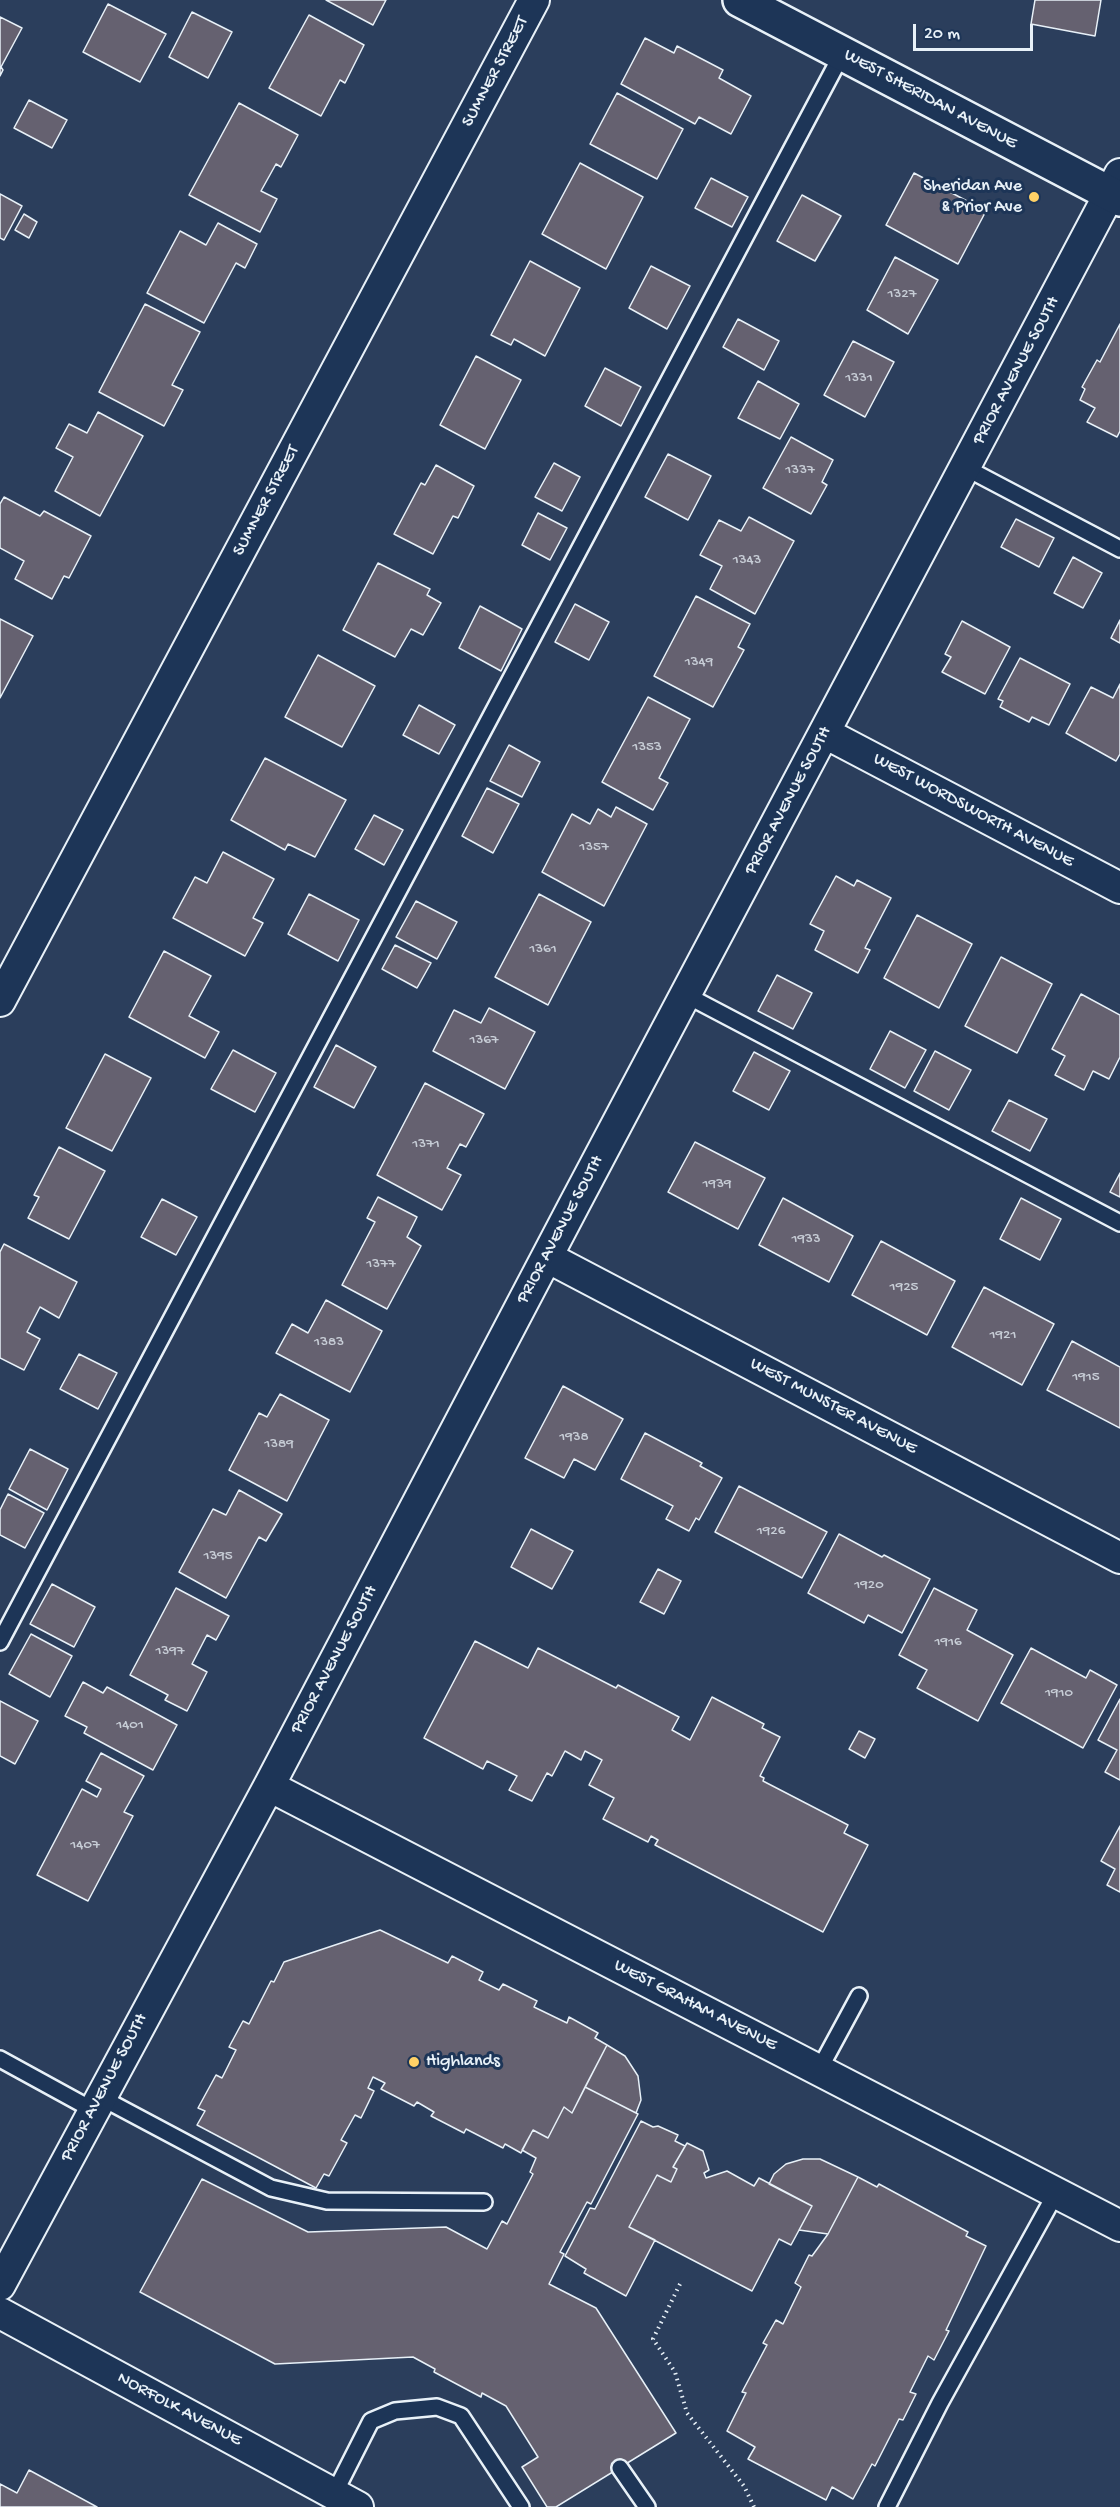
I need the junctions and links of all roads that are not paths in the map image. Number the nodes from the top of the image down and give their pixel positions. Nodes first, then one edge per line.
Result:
1 (534, 0) edge
2 (740, 0) edge
3 (842, 54) junction
4 (1116, 189) edge
5 (966, 468) junction
6 (1120, 549) edge
7 (825, 734) junction
8 (1120, 888) edge
9 (686, 995) junction
10 (0, 1001) edge
11 (1120, 1223) edge
12 (547, 1257) junction
13 (1120, 1558) edge
14 (0, 1642) edge
15 (269, 1786) junction
16 (859, 1996) dead end
17 (0, 2059) edge
18 (819, 2070) junction
19 (97, 2103) junction
20 (1056, 2193) junction
21 (484, 2202) dead end
22 (1120, 2226) edge
23 (0, 2285) edge
24 (0, 2313) edge
25 (620, 2468) dead end
26 (346, 2500) edge
27 (521, 2507) edge
28 (647, 2507) edge
29 (887, 2507) edge

1 - 10 street, SUMNER STREET
2 - 3 street, WEST SHERIDAN AVENUE
3 - 4 street, WEST SHERIDAN AVENUE
3 - 14 lane
4 - 5 street, PRIOR AVENUE SOUTH
5 - 6 lane
5 - 7 street, PRIOR AVENUE SOUTH
7 - 8 street, WEST WORDSWORTH AVENUE
7 - 9 street, PRIOR AVENUE SOUTH
9 - 11 lane
9 - 12 street, PRIOR AVENUE SOUTH
12 - 13 street, WEST MUNSTER AVENUE
12 - 15 street, PRIOR AVENUE SOUTH
15 - 18 street, WEST GRAHAM AVENUE
15 - 19 street, PRIOR AVENUE SOUTH
16 - 18 lane
17 - 19 lane
18 - 20 street, WEST GRAHAM AVENUE
19 - 21 lane
19 - 23 street, PRIOR AVENUE SOUTH
20 - 22 street, WEST GRAHAM AVENUE
20 - 29 lane
24 - 26 street, NORFOLK AVENUE
25 - 28 lane
26 - 27 lane

